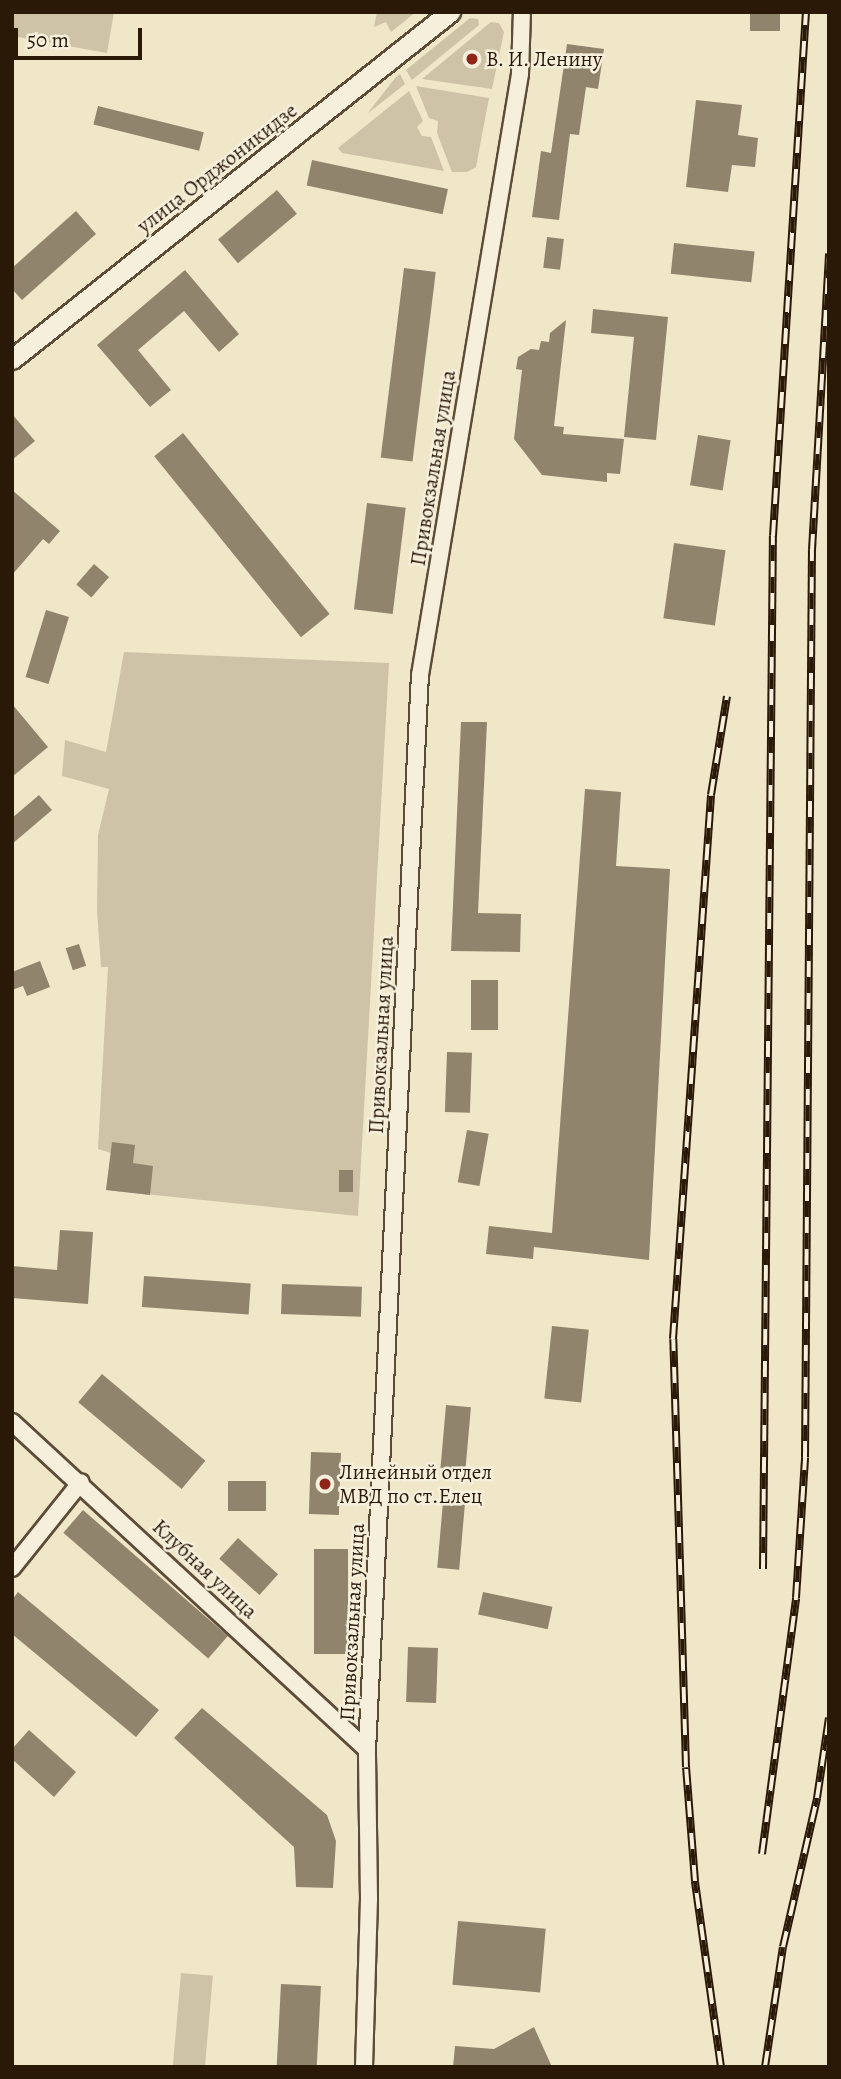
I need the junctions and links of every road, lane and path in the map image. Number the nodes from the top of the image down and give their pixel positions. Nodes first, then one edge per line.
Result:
1 (450, 12) edge
2 (522, 12) edge
3 (12, 359) edge
4 (12, 1422) edge
5 (81, 1482) junction
6 (12, 1568) edge
7 (367, 1750) junction
8 (364, 2067) edge

1 - 3 street, улица Орджоникидзе
2 - 7 street, Привокзальная улица
4 - 5 street, Клубная улица
5 - 6 street
5 - 7 street, Клубная улица
7 - 8 street, Привокзальная улица

